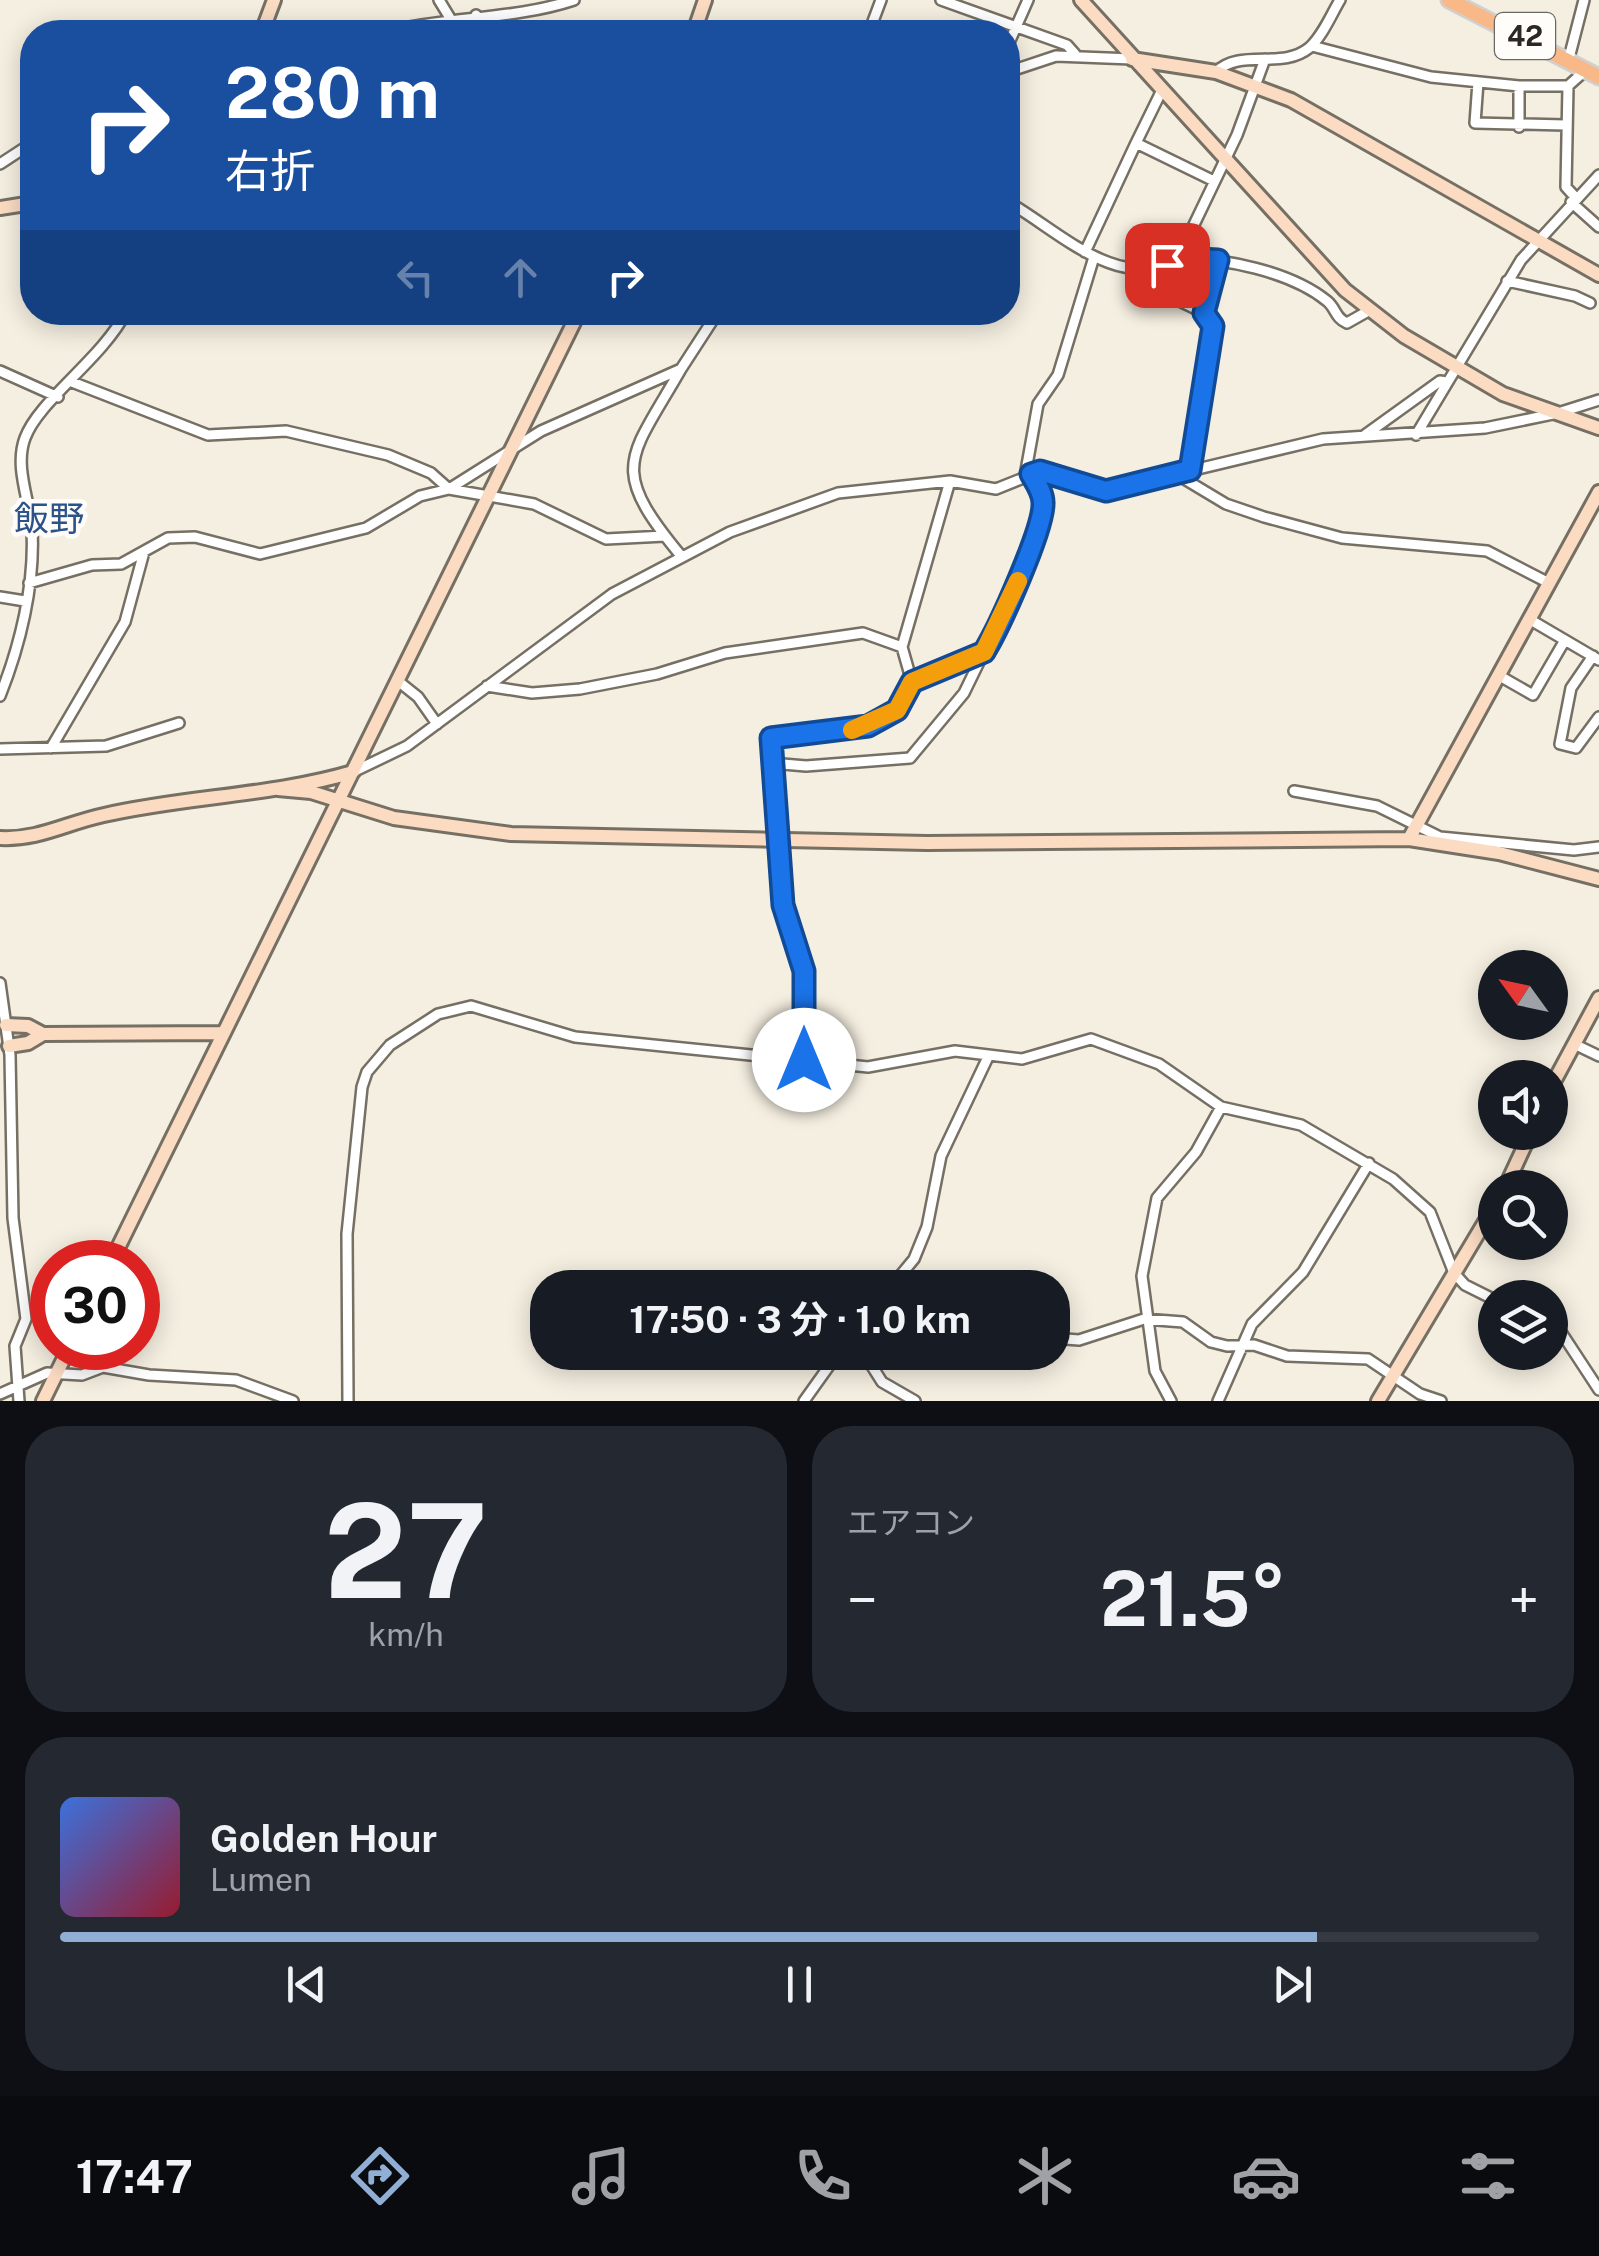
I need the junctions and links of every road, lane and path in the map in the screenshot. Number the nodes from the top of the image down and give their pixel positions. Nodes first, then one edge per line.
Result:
1 (574, 0) edge
2 (941, 0) edge
3 (1080, 0) edge
4 (1340, 0) edge
5 (1584, 0) edge
6 (1455, 1) edge
7 (476, 15) junction
8 (462, 20) edge
9 (482, 20) edge
10 (997, 20) edge
11 (1020, 28) edge
12 (1312, 46) junction
13 (1075, 54) junction
14 (1132, 58) junction
15 (1569, 58) junction
16 (1265, 60) junction
17 (1020, 67) edge
18 (1216, 72) junction
19 (1593, 73) edge
20 (1478, 82) junction
21 (1255, 85) junction
22 (1520, 86) junction
23 (1568, 86) junction
24 (1160, 92) junction
25 (1565, 124) junction
26 (1519, 127) junction
27 (1136, 144) junction
28 (1225, 161) junction
29 (1599, 175) edge
30 (1214, 181) junction
31 (1573, 200) junction
32 (1020, 210) edge
33 (1599, 227) edge
34 (1537, 240) junction
35 (1090, 255) junction
36 (1178, 258) junction
37 (1218, 260) junction
38 (1132, 266) junction
39 (1599, 276) edge
40 (1507, 281) junction
41 (1590, 303) dead end
42 (1370, 310) junction
43 (1204, 313) junction
44 (118, 325) edge
45 (573, 325) edge
46 (710, 325) edge
47 (1456, 368) junction
48 (681, 369) junction
49 (0, 372) edge
50 (72, 382) junction
51 (1448, 382) junction
52 (58, 397) junction
53 (1599, 400) edge
54 (1558, 414) junction
55 (1599, 428) edge
56 (1365, 435) junction
57 (1416, 435) junction
58 (514, 446) junction
59 (1190, 470) junction
60 (1176, 474) junction
61 (1028, 475) junction
62 (950, 481) junction
63 (448, 489) junction
64 (1599, 492) edge
65 (490, 496) junction
66 (664, 536) junction
67 (144, 552) junction
68 (682, 557) junction
69 (1548, 582) junction
70 (29, 583) junction
71 (0, 598) edge
72 (25, 601) junction
73 (1529, 619) junction
74 (1565, 640) junction
75 (902, 646) junction
76 (984, 652) junction
77 (1596, 658) edge
78 (1498, 675) junction
79 (398, 681) junction
80 (912, 682) junction
81 (487, 686) junction
82 (0, 696) edge
83 (1599, 717) edge
84 (179, 722) dead end
85 (437, 724) junction
86 (50, 748) junction
87 (0, 749) edge
88 (772, 763) junction
89 (353, 772) junction
90 (278, 790) junction
91 (1294, 790) dead end
92 (338, 802) junction
93 (1412, 833) junction
94 (0, 838) edge
95 (781, 840) junction
96 (1599, 847) edge
97 (1599, 880) edge
98 (0, 983) edge
99 (1599, 998) edge
100 (5, 1034) edge
101 (43, 1034) junction
102 (224, 1034) junction
103 (1574, 1044) junction
104 (1599, 1056) edge
105 (988, 1057) junction
106 (804, 1060) junction
107 (1565, 1060) edge
108 (6, 1094) edge
109 (1221, 1106) junction
110 (1368, 1163) junction
111 (1478, 1233) edge
112 (122, 1240) edge
113 (905, 1270) edge
114 (1454, 1273) junction
115 (1478, 1292) edge
116 (1144, 1319) junction
117 (1070, 1339) edge
118 (1568, 1342) edge
119 (1242, 1344) junction
120 (58, 1370) edge
121 (826, 1370) edge
122 (874, 1370) edge
123 (56, 1374) junction
124 (1392, 1378) junction
125 (19, 1386) junction
126 (1599, 1390) edge
127 (0, 1394) edge
128 (19, 1401) edge
129 (43, 1401) edge
130 (293, 1401) edge
131 (348, 1401) edge
132 (804, 1401) edge
133 (915, 1401) edge
134 (1170, 1401) edge
135 (1218, 1401) edge
136 (1378, 1401) edge
137 (1441, 1401) edge

1 - 7 street
2 - 10 street
3 - 14 street
4 - 12 street
5 - 15 street
6 - 15 main road, 42
7 - 8 street
7 - 9 street
11 - 13 street
12 - 16 street
12 - 20 street
13 - 14 street
13 - 17 street
14 - 18 street
14 - 24 street
15 - 19 main road, 42
16 - 18 street
16 - 21 street
18 - 21 street
19 - 23 street
20 - 22 street
20 - 26 street
21 - 28 street
21 - 34 street
22 - 23 street
22 - 26 street
23 - 25 street
24 - 27 street
24 - 28 street
25 - 26 street
25 - 31 street
27 - 30 street
27 - 35 street
28 - 30 street
28 - 42 street
29 - 31 street
30 - 36 street
31 - 33 street
31 - 34 street
32 - 35 street
34 - 39 street
34 - 40 street
35 - 38 street
35 - 61 street
36 - 37 street
36 - 38 street
37 - 42 street
37 - 43 street
38 - 43 street
40 - 41 street
40 - 47 street
42 - 47 street
43 - 59 street
44 - 50 street
45 - 58 street
46 - 48 street
47 - 51 street
47 - 54 street
48 - 58 street
48 - 66 street
49 - 52 street
50 - 52 street
50 - 63 street
51 - 56 street
51 - 57 street
52 - 70 street
53 - 54 street
54 - 55 street
54 - 57 street
56 - 57 street
56 - 59 street
58 - 63 street
58 - 65 street
59 - 60 street
60 - 61 street
60 - 69 street
61 - 62 street
61 - 76 street
62 - 68 street
62 - 75 street
63 - 65 street
63 - 67 street
64 - 69 street
65 - 66 street
65 - 79 street
66 - 68 street
67 - 70 street
67 - 86 street
68 - 81 street
69 - 73 street
70 - 72 street
71 - 72 street
72 - 82 street
73 - 74 street
73 - 78 street
74 - 77 street
74 - 78 street
75 - 80 street
75 - 81 street
76 - 80 street
76 - 88 street
77 - 83 street
78 - 93 street
79 - 85 street
79 - 89 street
80 - 88 street
81 - 85 street
84 - 86 street
85 - 89 street
86 - 87 street
88 - 95 street
89 - 90 street
89 - 92 street
90 - 92 street
90 - 94 street
91 - 93 street
92 - 95 street
92 - 102 street
93 - 95 street
93 - 96 street
93 - 97 street
95 - 106 street
98 - 100 street
99 - 103 street
100 - 101 street
100 - 101 street
100 - 108 street
101 - 102 street
102 - 112 street
103 - 104 street
103 - 107 street
105 - 106 street
105 - 109 street
105 - 113 street
106 - 131 street
108 - 125 street
109 - 110 street
109 - 116 street
110 - 114 street
110 - 119 street
111 - 114 street
114 - 115 street
114 - 124 street
116 - 117 street
116 - 119 street
116 - 134 street
118 - 126 street
119 - 124 street
119 - 135 street
120 - 123 street
121 - 132 street
122 - 133 street
123 - 125 street
123 - 129 street
123 - 130 street
124 - 136 street
124 - 137 street
125 - 127 street
125 - 128 street

